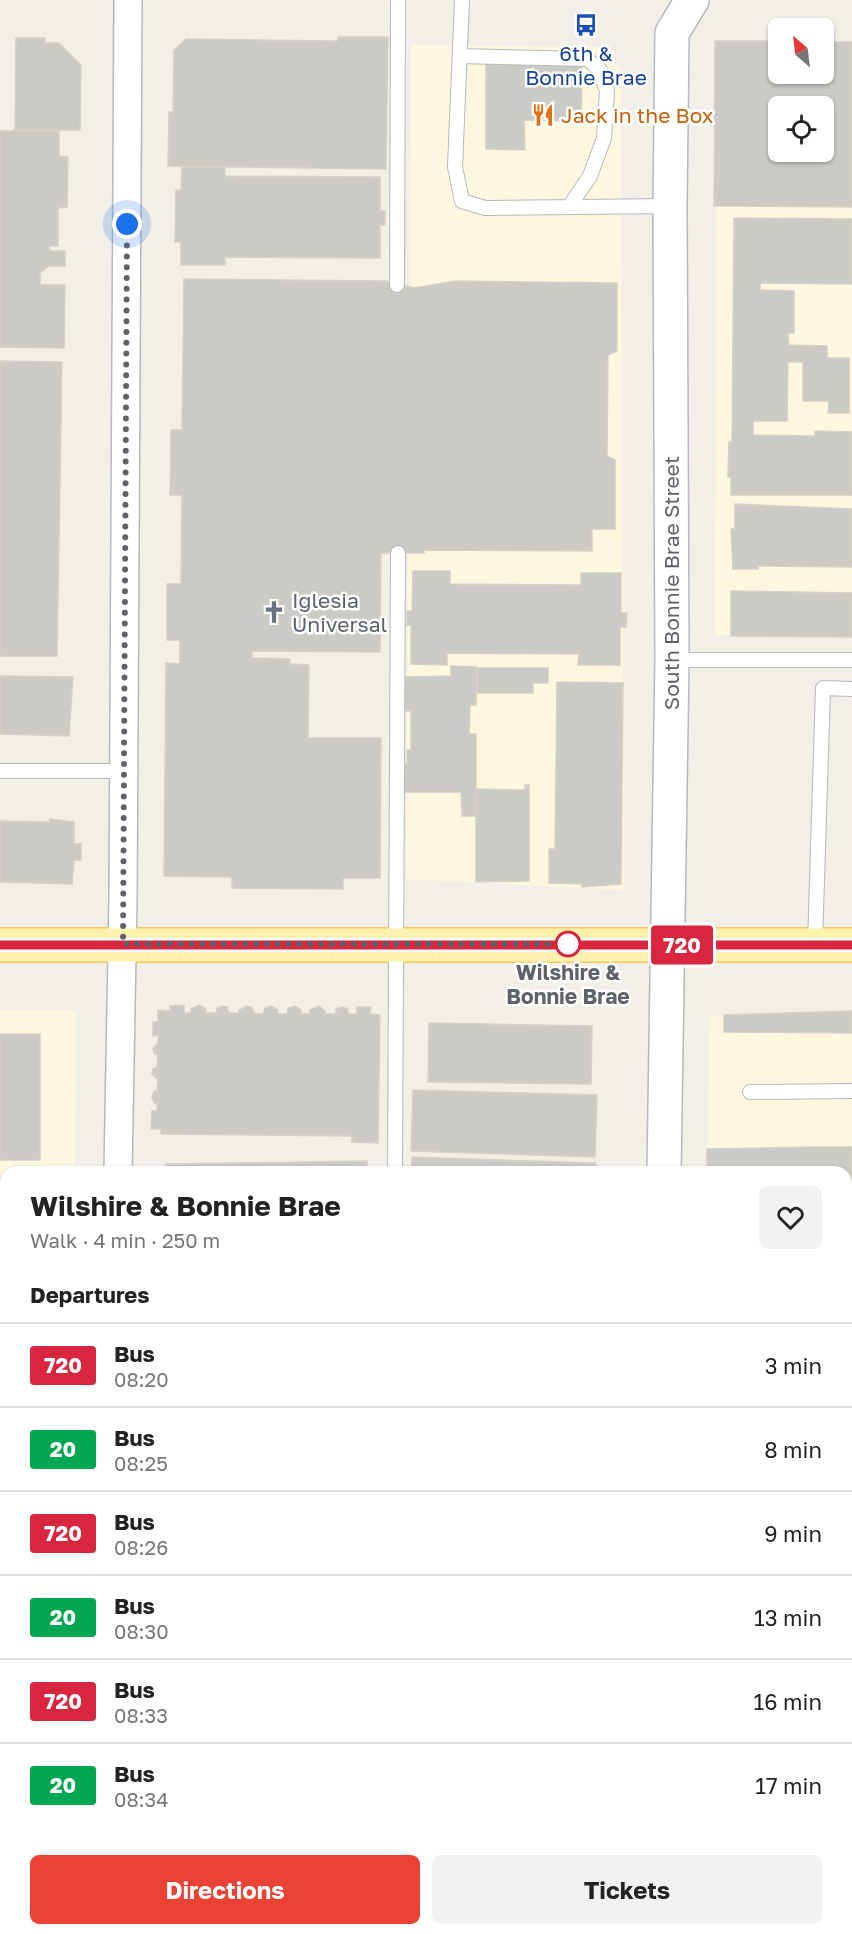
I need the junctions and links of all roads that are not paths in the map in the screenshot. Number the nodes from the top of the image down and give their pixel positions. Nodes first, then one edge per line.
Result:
1 (128, 0) edge
2 (398, 0) edge
3 (462, 0) edge
4 (692, 0) edge
5 (460, 56) junction
6 (670, 206) junction
7 (569, 207) junction
8 (397, 285) dead end
9 (398, 553) dead end
10 (672, 660) junction
11 (852, 660) edge
12 (852, 689) edge
13 (0, 771) edge
14 (124, 771) junction
15 (123, 944) junction
16 (0, 945) edge
17 (397, 945) junction
18 (667, 945) junction
19 (815, 945) junction
20 (852, 945) edge
21 (852, 1090) edge
22 (750, 1092) dead end
23 (118, 1166) edge
24 (395, 1166) edge
25 (664, 1166) edge

1 - 14 street
2 - 8 lane
3 - 5 lane
4 - 6 street, South Bonnie Brae Street
5 - 7 lane
5 - 7 lane
6 - 7 lane
6 - 10 street, South Bonnie Brae Street
9 - 17 lane
10 - 11 lane
10 - 18 street, South Bonnie Brae Street
12 - 19 lane
13 - 14 lane
14 - 15 street
15 - 16 main road
15 - 17 main road
15 - 23 street
17 - 18 main road
17 - 24 lane
18 - 19 main road
18 - 25 street, South Bonnie Brae Street
19 - 20 main road
21 - 22 lane

